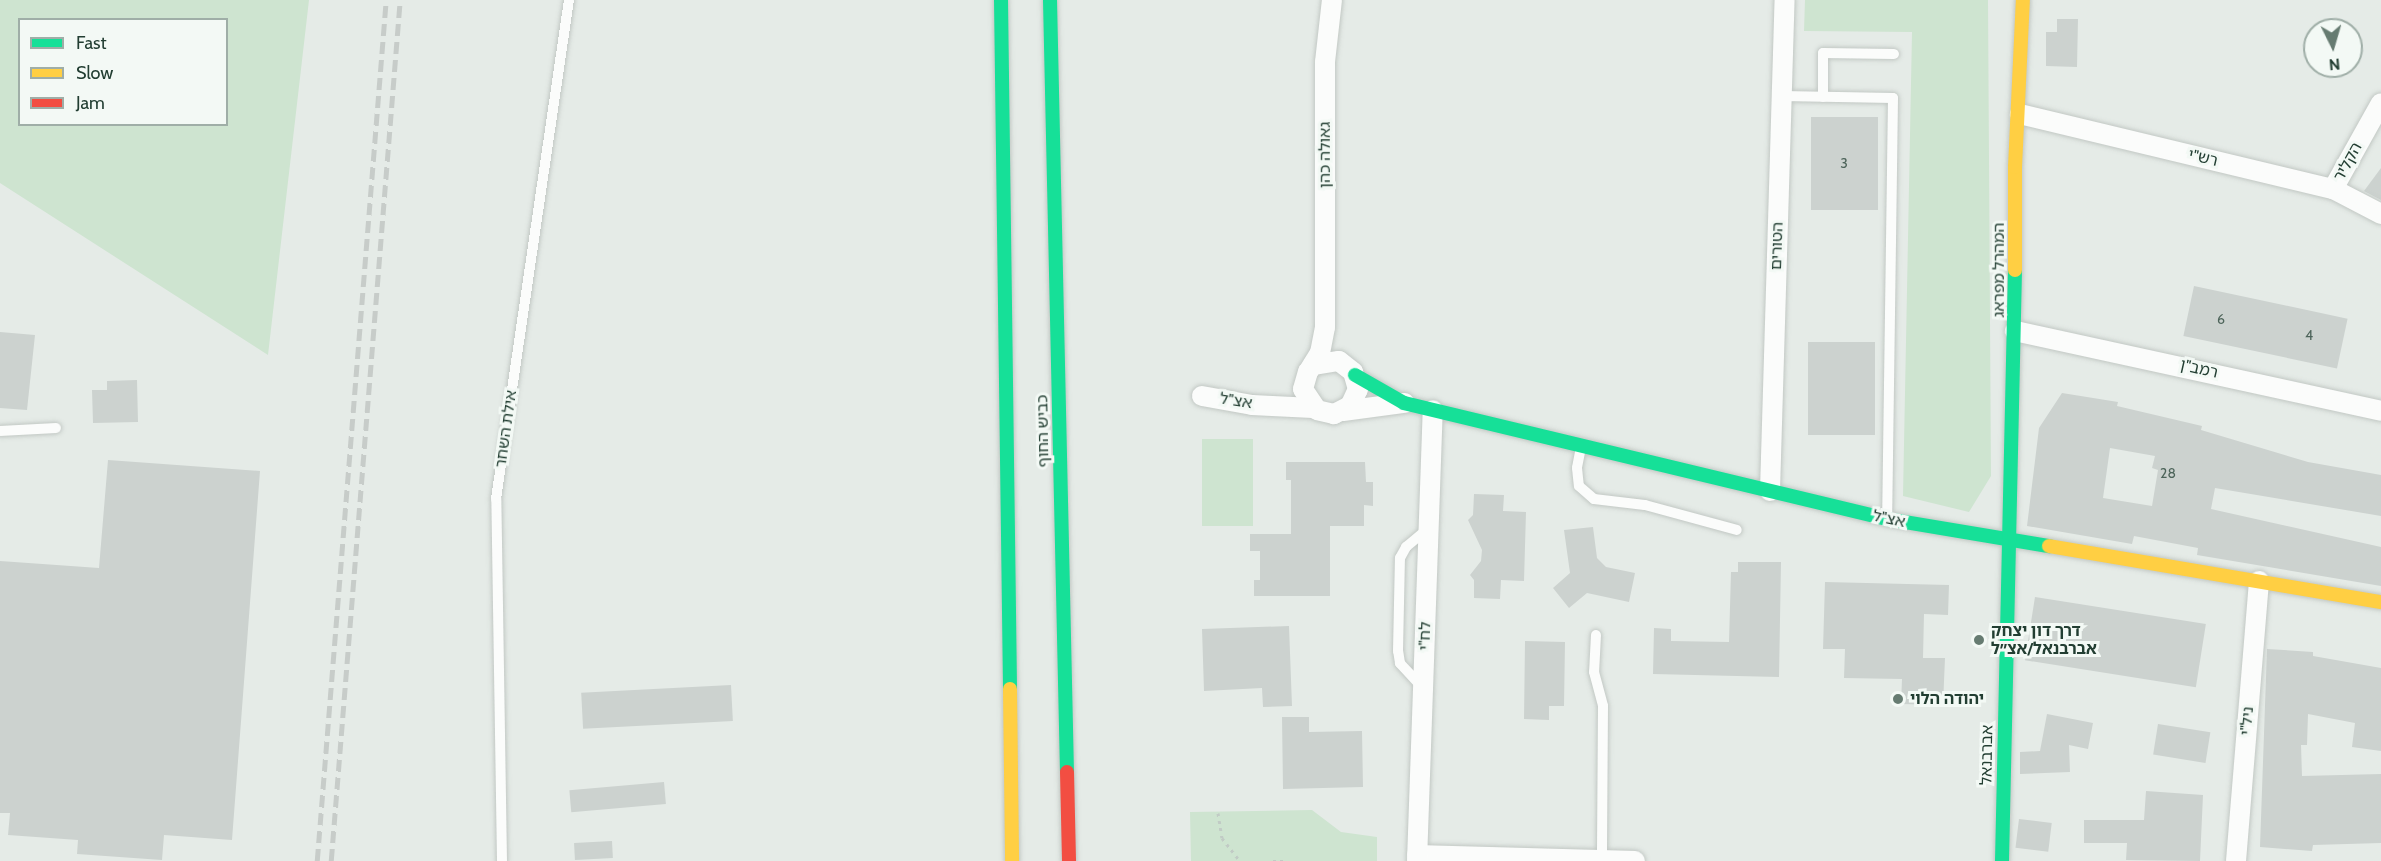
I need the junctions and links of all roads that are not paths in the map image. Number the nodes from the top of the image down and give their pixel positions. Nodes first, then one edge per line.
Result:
1 (569, 0) edge
2 (1001, 0) edge
3 (1050, 0) edge
4 (1332, 0) edge
5 (1785, 0) edge
6 (2023, 0) edge
7 (1894, 54) dead end
8 (1782, 96) junction
9 (1822, 97) junction
10 (2381, 103) edge
11 (2020, 114) junction
12 (2333, 189) junction
13 (2381, 214) edge
14 (1325, 311) junction
15 (2015, 331) junction
16 (1351, 370) junction
17 (1309, 373) junction
18 (1202, 396) dead end
19 (1404, 403) junction
20 (1271, 405) junction
21 (1313, 408) junction
22 (1434, 410) junction
23 (1343, 411) junction
24 (2381, 411) edge
25 (56, 428) dead end
26 (0, 431) edge
27 (1581, 446) junction
28 (1770, 491) junction
29 (1887, 519) junction
30 (1429, 528) junction
31 (1737, 530) dead end
32 (2007, 541) junction
33 (2259, 581) junction
34 (2381, 602) edge
35 (1596, 635) dead end
36 (1423, 688) junction
37 (1417, 858) edge
38 (1602, 860) edge
39 (502, 861) edge
40 (1012, 861) edge
41 (1069, 861) edge
42 (1635, 861) edge
43 (2002, 861) edge
44 (2236, 861) edge

1 - 39 lane, אילת השחר
2 - 40 main road
3 - 41 main road, כביש החוף
4 - 14 street, גאולה כהן
5 - 8 street, הטורים
6 - 11 main road, המהרל מפראג
7 - 9 lane
8 - 9 lane
8 - 28 street, הטורים
9 - 29 lane
10 - 12 street, הקליר
11 - 12 street, רש"י
11 - 15 main road, המהרל מפראג
12 - 13 street, רש"י
14 - 16 street, גאולה כהן
14 - 17 street, גאולה כהן
15 - 24 street, רמב"ן
15 - 32 main road, המהרל מפראג
16 - 17 street
16 - 19 main road, אצ"ל
16 - 23 street
17 - 20 street, אצ"ל
17 - 21 street
18 - 20 street, אצ"ל
19 - 22 main road, אצ"ל
19 - 23 street, אצ"ל
20 - 21 street, אצ"ל
21 - 23 street
22 - 27 main road, אצ"ל
22 - 30 street, לח"י
25 - 26 lane
27 - 28 main road, אצ"ל
27 - 31 lane
28 - 29 main road, אצ"ל
29 - 32 main road, אצ"ל
30 - 36 street, לח"י
30 - 36 lane
32 - 33 main road, אצ"ל
32 - 43 main road, אברבנאל
33 - 34 main road, אצ"ל
33 - 44 street, ניל"י
35 - 38 lane
36 - 37 street, לח"י
37 - 38 street
38 - 42 street

